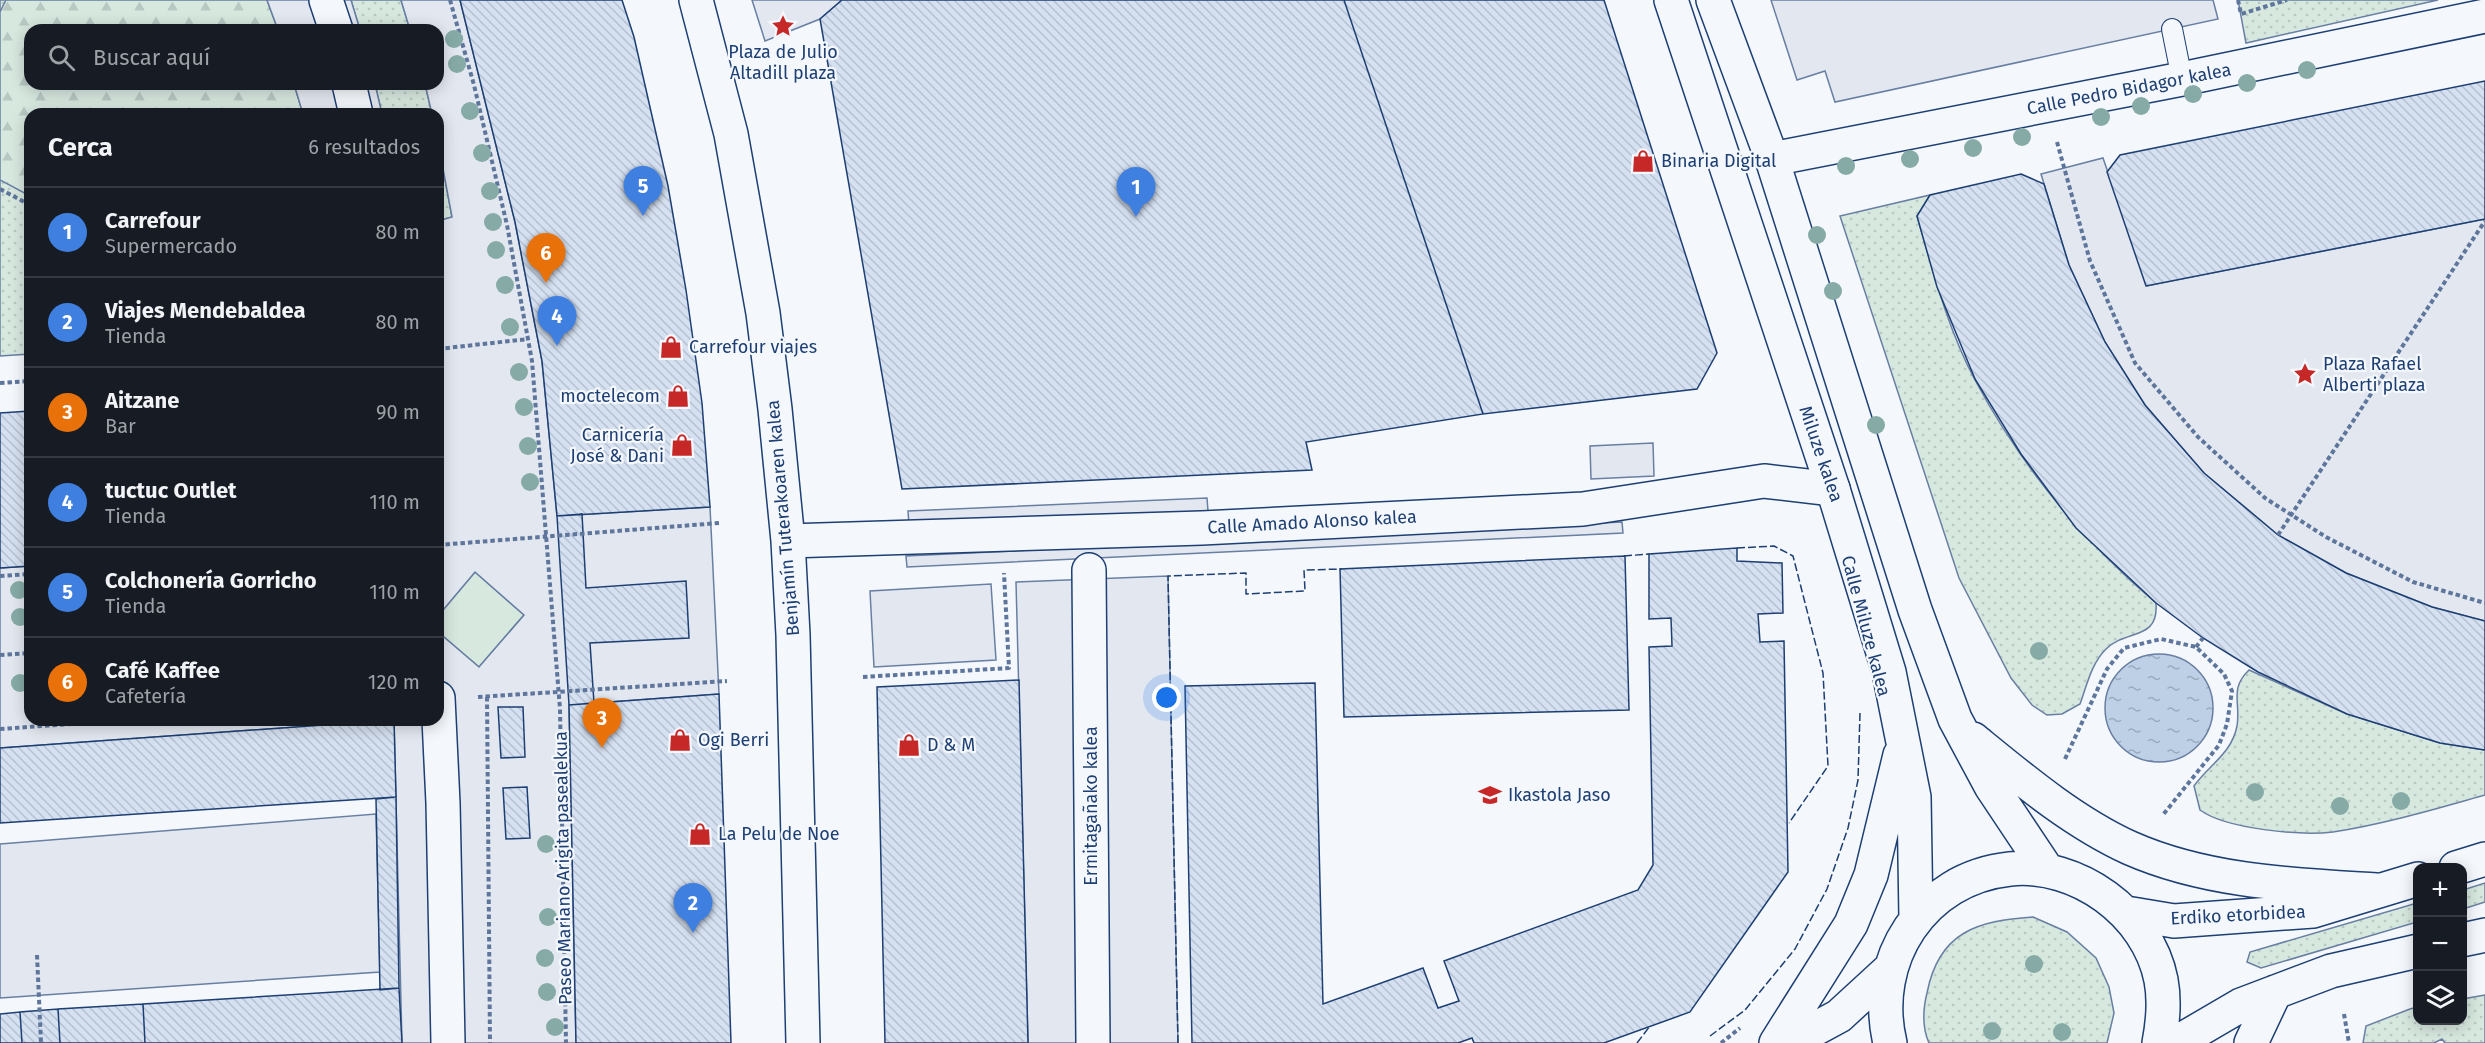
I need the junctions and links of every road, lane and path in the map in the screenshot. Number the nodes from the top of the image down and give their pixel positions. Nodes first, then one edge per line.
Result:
1 (326, 0) edge
2 (450, 0) edge
3 (696, 0) edge
4 (1671, 0) edge
5 (1713, 0) edge
6 (2238, 0) edge
7 (2287, 0) edge
8 (2485, 15) edge
9 (334, 24) edge
10 (2172, 29) dead end
11 (2182, 79) junction
12 (350, 90) edge
13 (355, 108) edge
14 (2057, 141) dead end
15 (1772, 159) junction
16 (0, 189) edge
17 (24, 202) edge
18 (2485, 221) edge
19 (528, 339) junction
20 (444, 348) edge
21 (24, 381) edge
22 (0, 383) edge
23 (1833, 489) junction
24 (2291, 516) junction
25 (719, 523) dead end
26 (547, 534) junction
27 (2278, 535) dead end
28 (788, 541) junction
29 (444, 543) edge
30 (1089, 570) dead end
31 (1004, 573) dead end
32 (24, 574) edge
33 (0, 576) edge
34 (2485, 603) edge
35 (2202, 638) dead end
36 (2196, 647) junction
37 (24, 653) edge
38 (0, 655) edge
39 (863, 677) dead end
40 (727, 681) dead end
41 (559, 692) junction
42 (487, 697) junction
43 (444, 698) edge
44 (42, 726) edge
45 (439, 726) edge
46 (0, 729) edge
47 (1962, 731) junction
48 (1902, 745) junction
49 (2065, 759) dead end
50 (2162, 816) dead end
51 (2485, 859) edge
52 (2467, 864) edge
53 (2047, 870) junction
54 (2413, 880) edge
55 (2376, 890) junction
56 (2126, 913) junction
57 (1916, 919) junction
58 (2485, 935) edge
59 (2467, 939) edge
60 (2413, 952) edge
61 (37, 955) dead end
62 (1888, 971) junction
63 (2275, 992) junction
64 (2344, 1014) dead end
65 (1743, 1025) dead end
66 (41, 1043) edge
67 (448, 1043) edge
68 (490, 1043) edge
69 (566, 1043) edge
70 (803, 1043) edge
71 (1093, 1043) edge
72 (1721, 1043) edge
73 (1776, 1043) edge
74 (1789, 1043) edge
75 (1890, 1043) edge
76 (2159, 1043) edge
77 (2176, 1043) edge
78 (2251, 1043) edge
79 (2349, 1043) edge

1 - 9 street
2 - 19 path, Paseo Mariano Arigita pasealekua
3 - 28 street, Benjamín Tuterakoaren kalea
4 - 23 street, Miluze kalea
5 - 15 street
6 - 7 path
8 - 11 street, Calle Pedro Bidagor kalea
10 - 11 lane
11 - 15 street, Calle Pedro Bidagor kalea
12 - 13 street
14 - 24 path
15 - 47 street
16 - 17 path
18 - 24 path
19 - 20 path
19 - 26 path, Paseo Mariano Arigita pasealekua
21 - 22 path
23 - 28 street, Calle Amado Alonso kalea
23 - 48 street, Miluze kalea
24 - 27 path
24 - 34 path
25 - 26 path
26 - 29 path
26 - 41 path, Paseo Mariano Arigita pasealekua
28 - 70 street, Benjamín Tuterakoaren kalea
30 - 71 street, Ermitagañako kalea
31 - 39 path
32 - 33 path
35 - 36 path
36 - 49 path
36 - 50 path
37 - 38 path
40 - 41 path
41 - 42 path
41 - 69 path, Paseo Mariano Arigita pasealekua
42 - 43 path
42 - 68 path
44 - 46 path
45 - 67 street
47 - 53 street
47 - 55 street
48 - 57 street, Miluze kalea
48 - 73 street
51 - 52 street
53 - 56 street
53 - 57 street
54 - 55 street, Erdiko etorbidea
55 - 56 street, Erdiko etorbidea
56 - 76 street
57 - 62 street
58 - 59 street
60 - 63 street
61 - 66 path
62 - 74 street
62 - 75 street
63 - 77 street
63 - 78 street
64 - 79 path
65 - 72 path

